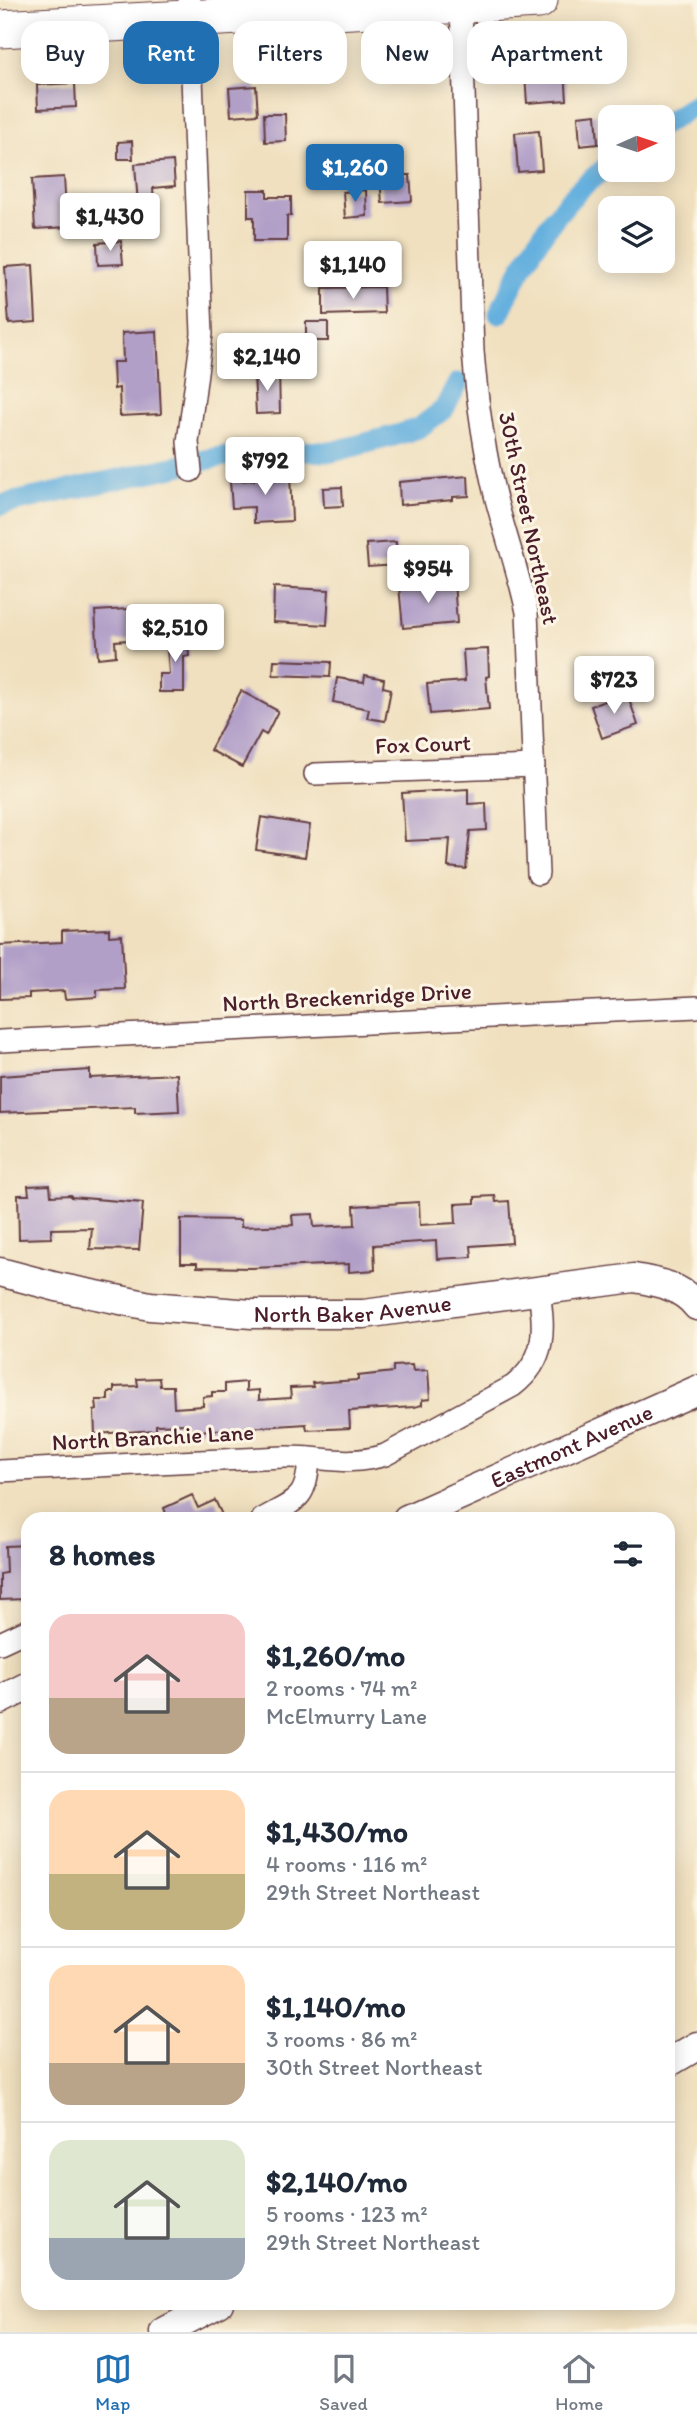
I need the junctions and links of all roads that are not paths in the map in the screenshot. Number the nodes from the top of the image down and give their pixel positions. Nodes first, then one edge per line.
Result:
1 (538, 0) edge
2 (461, 4) junction
3 (190, 9) edge
4 (0, 29) edge
5 (191, 471) dead end
6 (534, 766) junction
7 (315, 774) dead end
8 (538, 874) dead end
9 (697, 1007) edge
10 (0, 1041) edge
11 (0, 1272) edge
12 (539, 1290) junction
13 (697, 1306) edge
14 (697, 1390) edge
15 (309, 1458) junction
16 (0, 1471) edge
17 (275, 1512) edge
18 (423, 1512) edge
19 (21, 1633) edge
20 (0, 1643) edge
21 (21, 1690) edge
22 (0, 1700) edge
23 (697, 2046) edge
24 (675, 2059) edge
25 (206, 2310) edge
26 (164, 2332) edge

1 - 2 highway
2 - 3 highway
2 - 6 street, 30th Street Northeast
3 - 4 highway
3 - 5 street
6 - 7 street, Fox Court
6 - 8 street, 30th Street Northeast
9 - 10 street, North Breckenridge Drive
11 - 12 main road, North Baker Avenue
12 - 13 main road, North Baker Avenue
12 - 15 street, North Branchie Lane
14 - 18 main road, Eastmont Avenue
15 - 16 street, North Branchie Lane
15 - 17 street
19 - 20 street
21 - 22 main road
23 - 24 main road
25 - 26 main road

